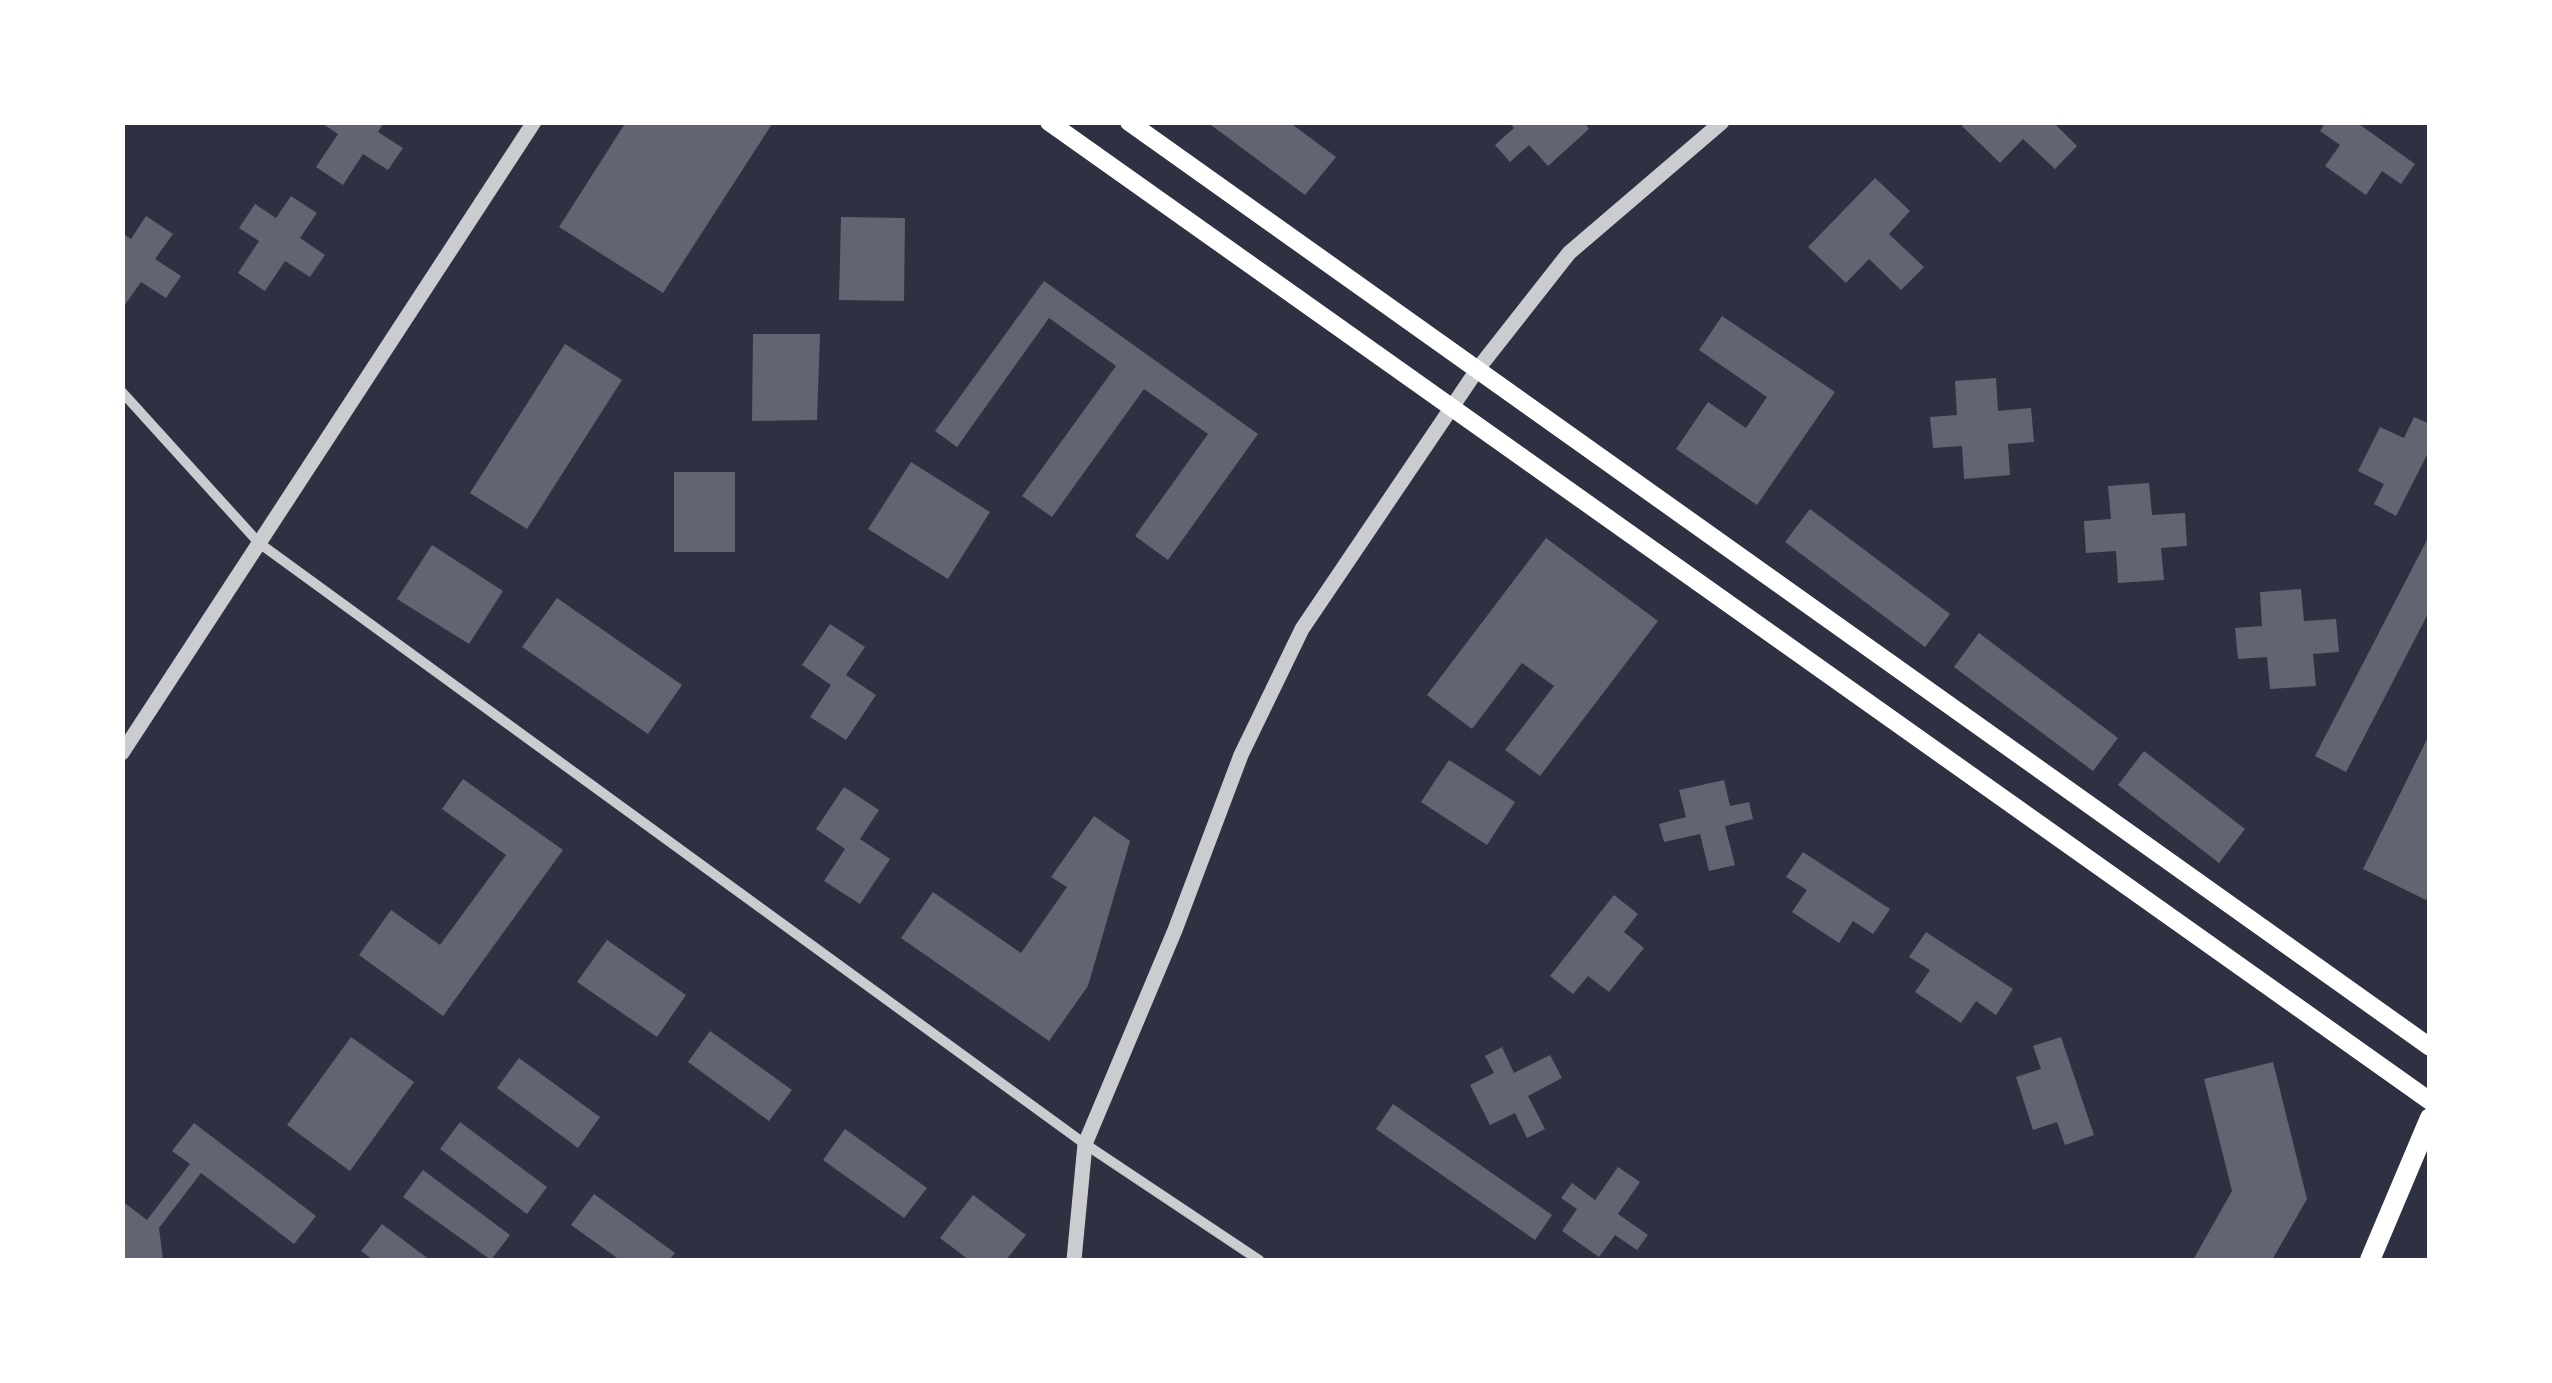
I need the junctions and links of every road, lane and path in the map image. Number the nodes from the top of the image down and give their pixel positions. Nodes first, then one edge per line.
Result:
1 (534, 122) edge
2 (1050, 122) edge
3 (1129, 122) edge
4 (1722, 122) edge
5 (1478, 370) junction
6 (122, 392) edge
7 (1453, 406) junction
8 (260, 543) junction
9 (122, 753) edge
10 (2430, 1046) edge
11 (2430, 1101) edge
12 (2430, 1118) edge
13 (1085, 1144) junction
14 (1074, 1260) edge
15 (1259, 1260) edge
16 (2370, 1260) edge

1 - 8 street
2 - 7 main road
3 - 5 main road
4 - 5 street
5 - 7 street
5 - 10 main road
6 - 8 street
7 - 11 main road
7 - 13 street
8 - 9 street
8 - 13 street
12 - 16 main road
13 - 14 street
13 - 15 street

